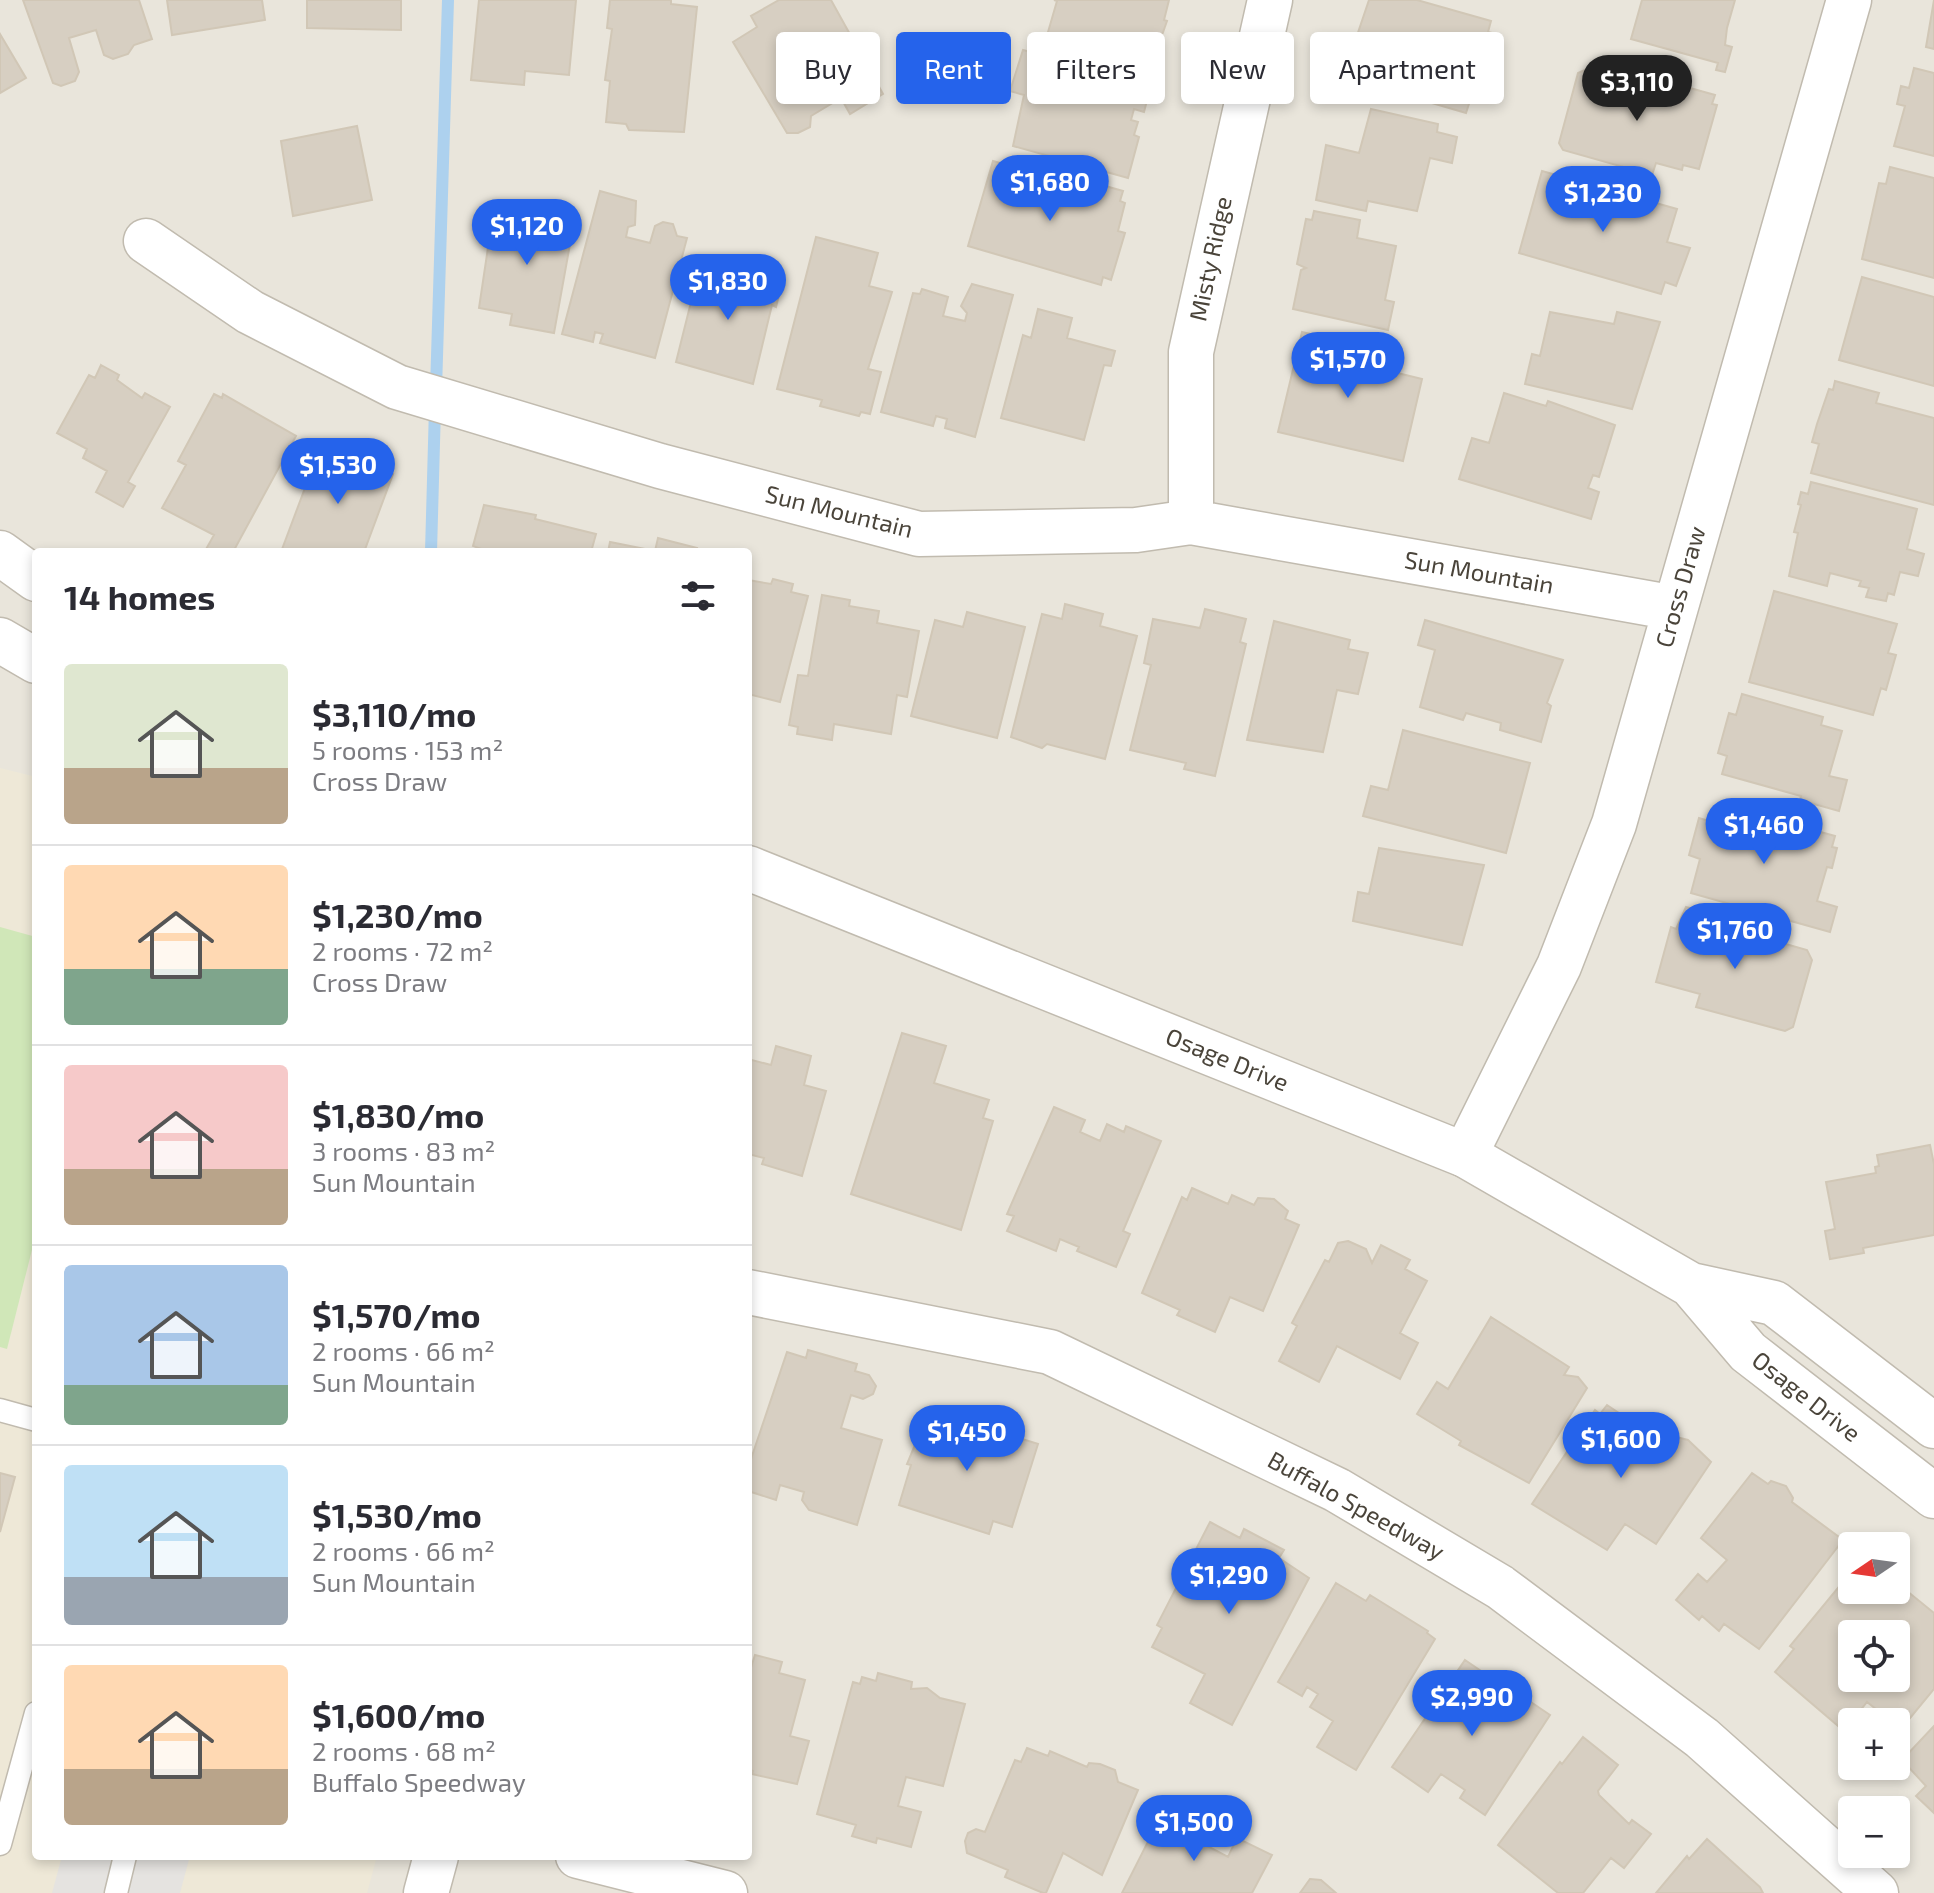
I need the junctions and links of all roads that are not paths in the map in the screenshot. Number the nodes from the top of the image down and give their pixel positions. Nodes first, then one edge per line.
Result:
1 (1270, 0) edge
2 (1849, 0) edge
3 (146, 241) dead end
4 (1191, 522) junction
5 (0, 553) edge
6 (32, 576) edge
7 (1675, 608) junction
8 (0, 640) edge
9 (32, 659) edge
10 (752, 870) edge
11 (1465, 1155) junction
12 (1691, 1285) junction
13 (752, 1293) edge
14 (0, 1410) edge
15 (32, 1419) edge
16 (1934, 1426) edge
17 (1934, 1496) edge
18 (32, 1728) edge
19 (0, 1844) edge
20 (124, 1860) edge
21 (435, 1860) edge
22 (594, 1860) edge
23 (116, 1893) edge
24 (426, 1893) edge
25 (725, 1893) edge
26 (1876, 1893) edge

1 - 4 street, Misty Ridge
2 - 7 street, Cross Draw
3 - 4 street, Sun Mountain
4 - 7 street, Sun Mountain
5 - 6 street
7 - 11 street, Cross Draw
8 - 9 street
10 - 11 street, Osage Drive
11 - 12 street, Osage Drive
12 - 16 street, Osage Drive
12 - 17 street, Osage Drive
13 - 26 street, Buffalo Speedway
14 - 15 lane
18 - 19 lane
20 - 23 lane
21 - 24 street
22 - 25 street

